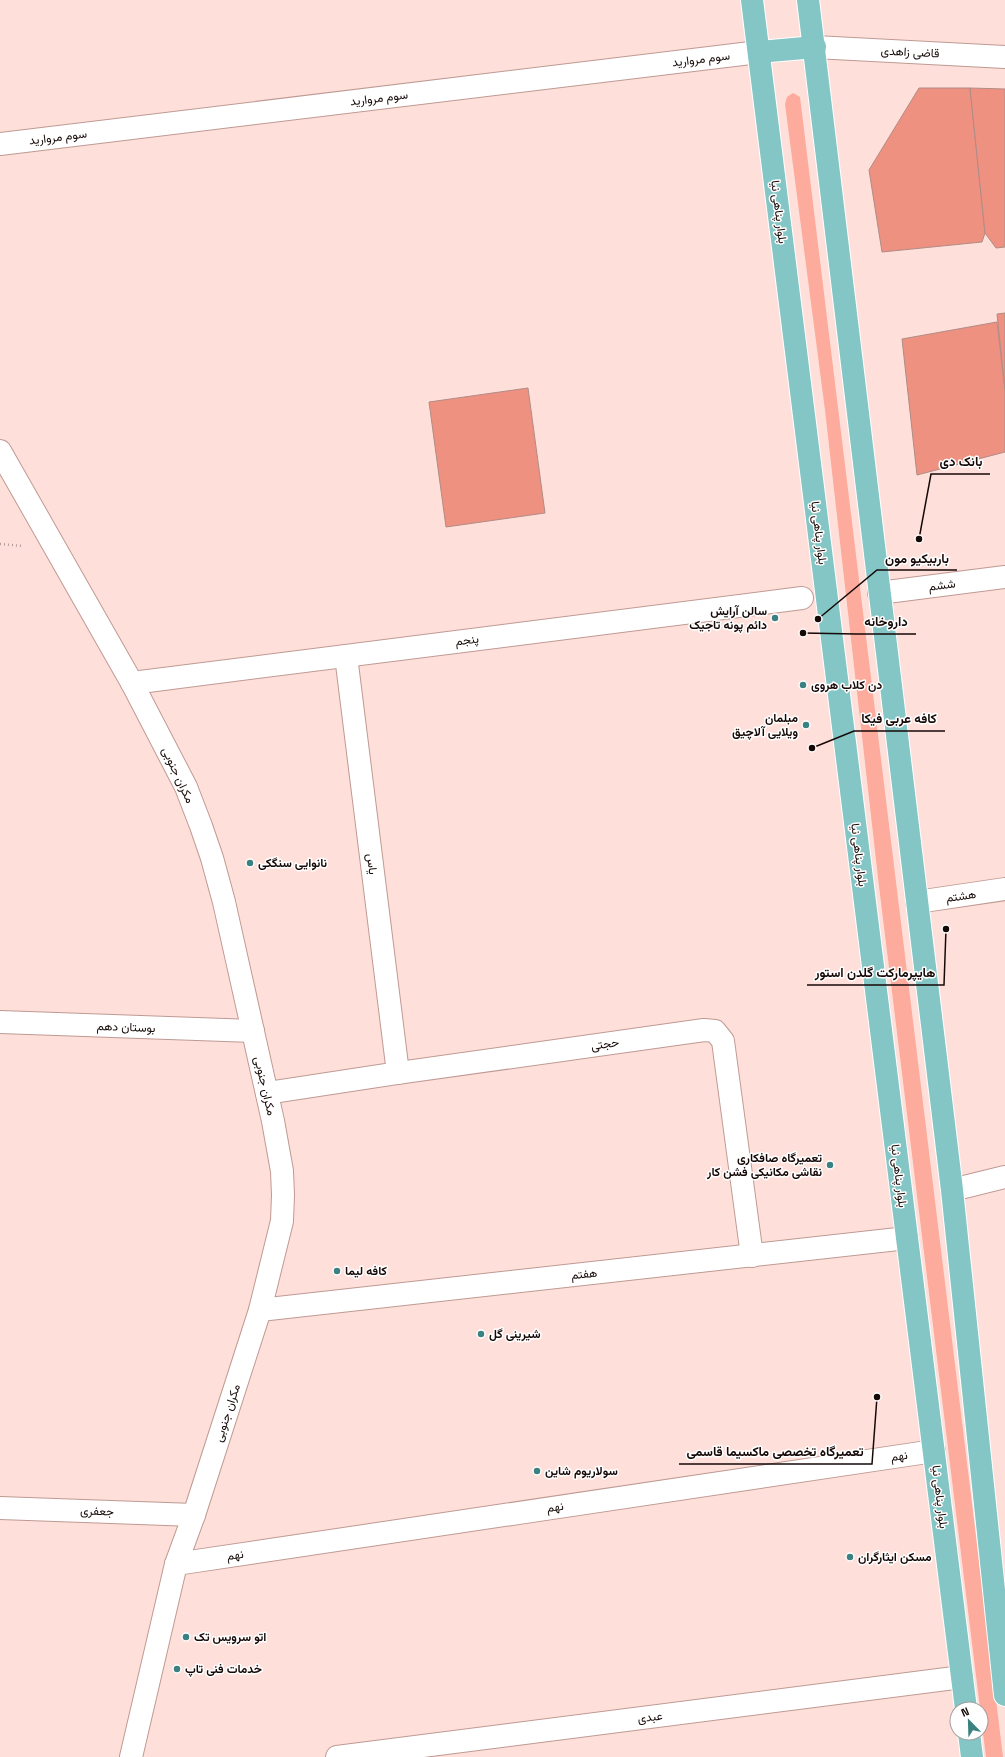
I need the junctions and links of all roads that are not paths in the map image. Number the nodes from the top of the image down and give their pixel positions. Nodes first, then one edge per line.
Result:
1 (752, 0) edge
2 (808, 0) edge
3 (815, 47) junction
4 (759, 52) junction
5 (1005, 57) edge
6 (0, 144) edge
7 (0, 451) edge
8 (1005, 577) edge
9 (879, 594) junction
10 (802, 598) dead end
11 (346, 656) junction
12 (132, 683) junction
13 (1005, 889) edge
14 (917, 902) junction
15 (0, 1022) edge
16 (253, 1031) junction
17 (398, 1073) junction
18 (267, 1093) junction
19 (1005, 1177) edge
20 (952, 1190) junction
21 (907, 1238) junction
22 (752, 1256) junction
23 (260, 1310) junction
24 (934, 1451) junction
25 (0, 1508) edge
26 (194, 1515) junction
27 (176, 1564) junction
28 (1003, 1672) edge
29 (962, 1677) junction
30 (1005, 1696) edge
31 (965, 1701) edge
32 (970, 1741) edge
33 (131, 1757) edge
34 (337, 1757) edge
35 (972, 1757) edge

1 - 4 main road, بلوار پناهی نیا
2 - 3 main road
3 - 4 main road
3 - 5 street, قاضی زاهدی
3 - 9 main road
4 - 6 street, سوم مروارید
4 - 21 main road, بلوار پناهی نیا
7 - 12 street, مکران جنوبی
8 - 9 street, ششم
9 - 14 main road
10 - 11 street, پنجم
11 - 12 street, پنجم
11 - 17 street, یاس
12 - 16 street, مکران جنوبی
13 - 14 street, هشتم
14 - 20 main road
15 - 16 street, بوستان دهم
16 - 18 street, مکران جنوبی
17 - 18 street, حجتی
17 - 22 street, حجتی
18 - 23 street, مکران جنوبی
19 - 20 street
20 - 28 main road
21 - 22 street, هفتم
21 - 24 main road, بلوار پناهی نیا
22 - 23 street, هفتم
23 - 26 street, مکران جنوبی
24 - 27 street, نهم
24 - 29 main road, بلوار پناهی نیا
25 - 26 street, جعفری
26 - 27 street, مکران جنوبی
27 - 33 street, مکران جنوبی
28 - 30 main road
29 - 31 main road, بلوار پناهی نیا
29 - 34 street, عبدی
32 - 35 main road

